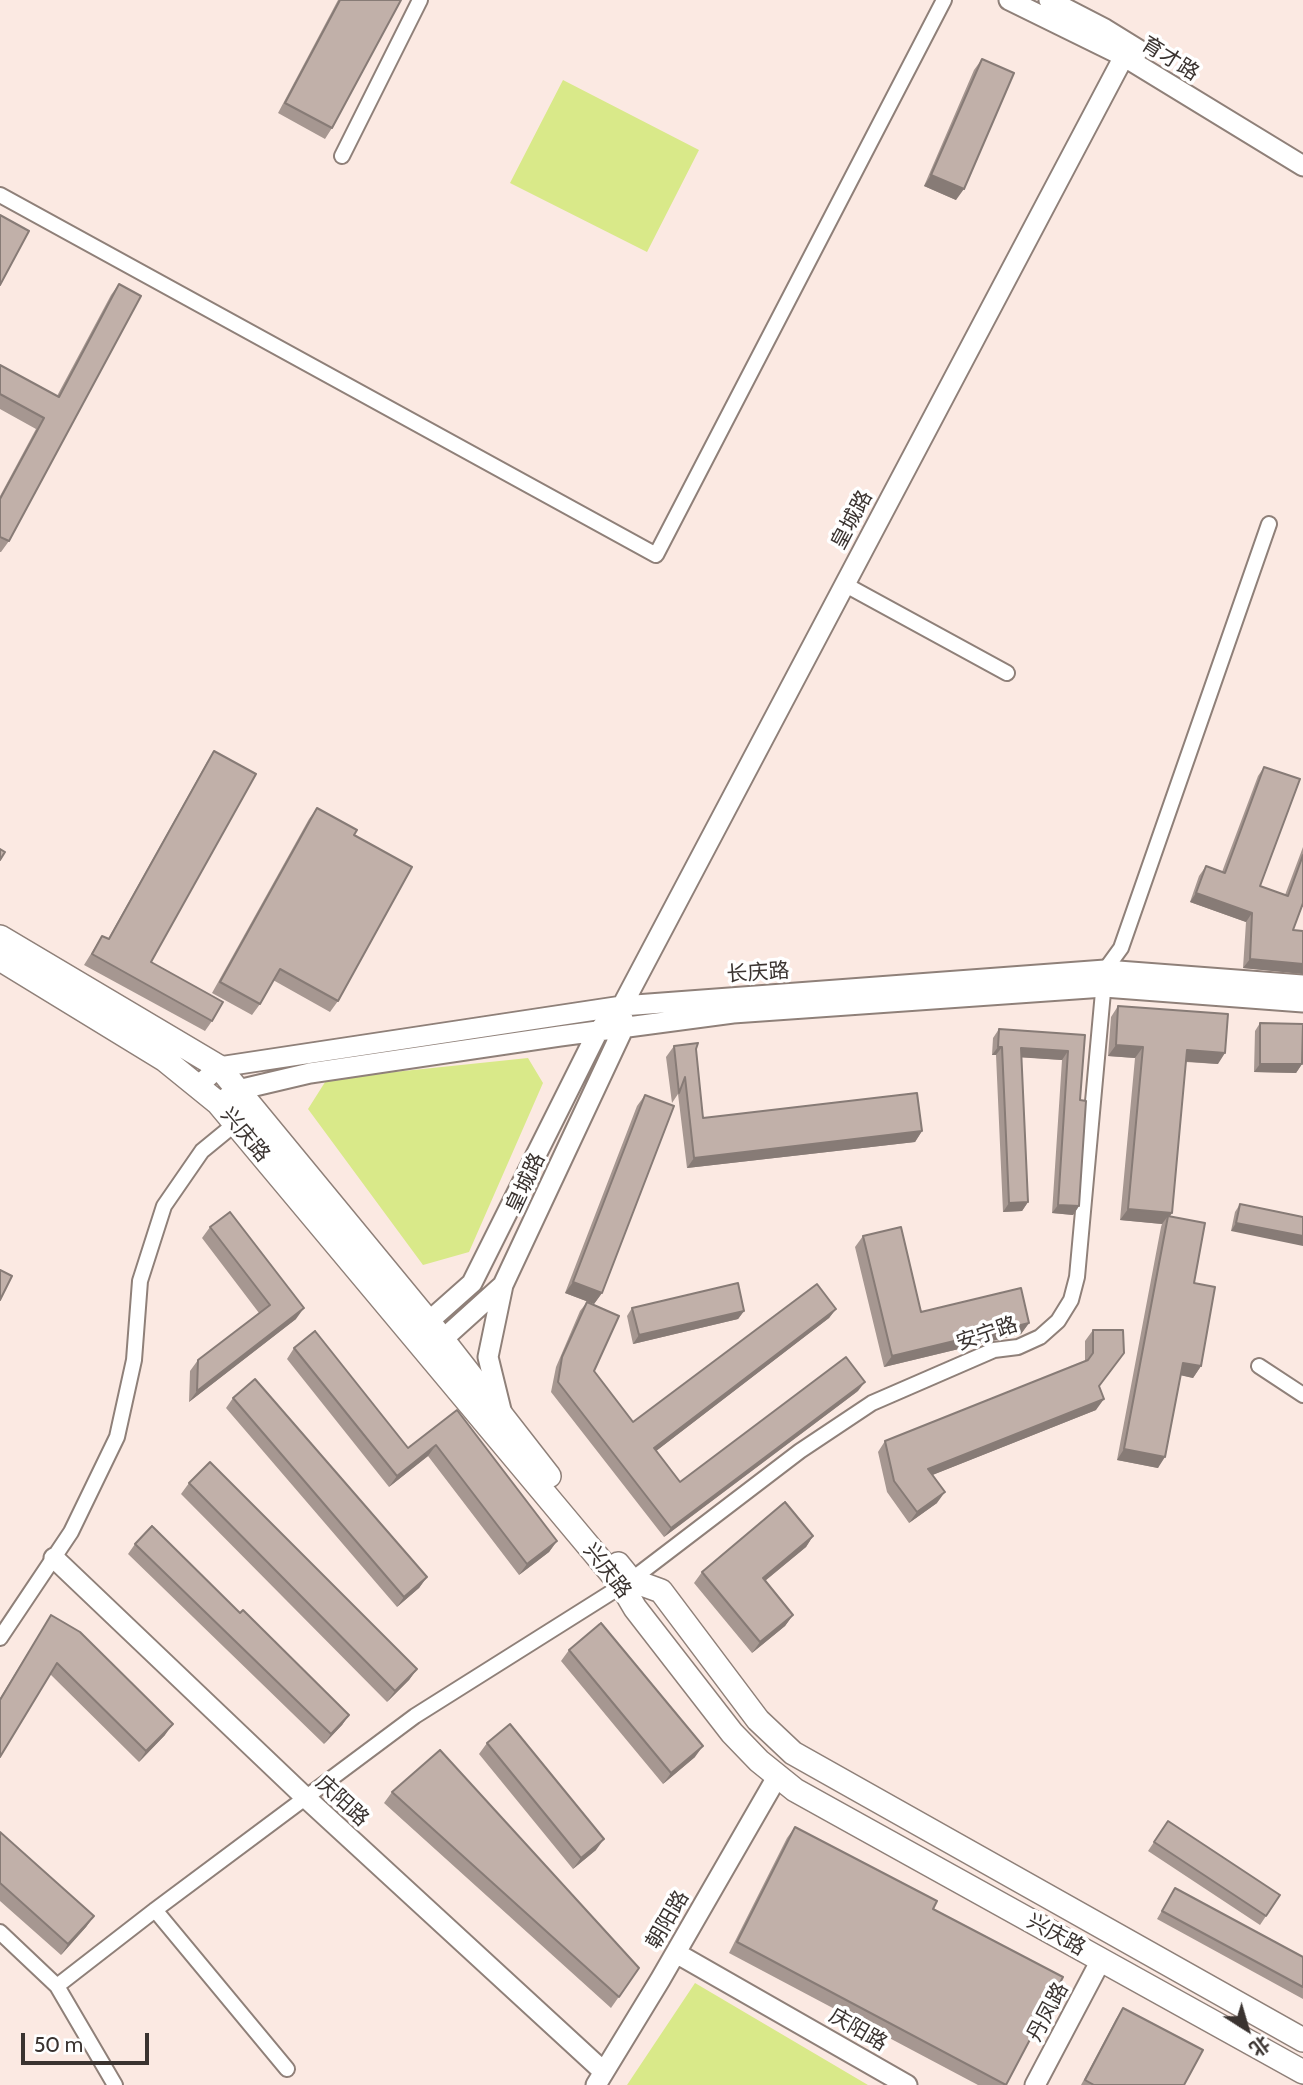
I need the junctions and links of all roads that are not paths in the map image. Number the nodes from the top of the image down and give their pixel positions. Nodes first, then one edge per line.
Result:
1 (420, 0) edge
2 (944, 0) edge
3 (1009, 0) edge
4 (1049, 0) edge
5 (1127, 50) junction
6 (1303, 152) edge
7 (342, 156) dead end
8 (1303, 166) edge
9 (0, 195) edge
10 (1269, 524) dead end
11 (844, 584) junction
12 (1007, 673) dead end
13 (0, 937) edge
14 (0, 959) edge
15 (1104, 978) junction
16 (1303, 985) edge
17 (1303, 1002) edge
18 (622, 1006) junction
19 (624, 1027) junction
20 (598, 1031) junction
21 (219, 1067) junction
22 (198, 1086) junction
23 (238, 1090) junction
24 (218, 1103) junction
25 (244, 1116) junction
26 (503, 1285) junction
27 (428, 1337) junction
28 (1259, 1366) dead end
29 (1303, 1395) edge
30 (502, 1415) junction
31 (54, 1558) junction
32 (626, 1583) junction
33 (0, 1638) edge
34 (780, 1779) junction
35 (306, 1798) junction
36 (155, 1910) junction
37 (0, 1932) edge
38 (679, 1954) junction
39 (1104, 1961) junction
40 (57, 1986) junction
41 (1303, 2039) edge
42 (287, 2069) dead end
43 (1303, 2072) edge
44 (600, 2078) edge
45 (115, 2085) edge
46 (907, 2085) edge
47 (1035, 2085) edge
48 (1042, 2085) edge

1 - 7 street
2 - 9 street
3 - 5 street, 育才路
4 - 5 street
5 - 6 street
5 - 8 street, 育才路
5 - 11 street, 皇城路
10 - 15 street
11 - 12 street
11 - 18 street, 皇城路
13 - 21 main road, 兴庆路
14 - 22 main road, 兴庆路
15 - 16 street, 长庆路
15 - 17 street
15 - 18 street, 长庆路
15 - 19 street
15 - 32 street, 安宁路
18 - 19 street
18 - 20 street, 皇城路
18 - 21 street, 长庆路
19 - 20 street
19 - 26 street, 皇城路
20 - 23 street
20 - 27 street, 皇城路
21 - 22 street
21 - 23 main road, 兴庆路
22 - 24 main road, 兴庆路
23 - 24 street
23 - 25 main road, 兴庆路
24 - 25 main road, 兴庆路
25 - 27 main road, 兴庆路
25 - 31 street
26 - 27 street, 皇城路
26 - 30 street
27 - 30 main road, 兴庆路
27 - 32 main road, 兴庆路
28 - 29 street
30 - 32 main road, 兴庆路
31 - 33 street
31 - 35 street, 庆阳路
32 - 34 main road, 兴庆路
32 - 35 street, 安宁路
32 - 41 main road, 兴庆路
34 - 38 street, 朝阳路
34 - 39 main road, 兴庆路
35 - 36 street, 安宁路
35 - 44 street, 庆阳路
36 - 40 street, 安宁路
36 - 42 street
37 - 40 street
38 - 44 street, 朝阳路
38 - 46 street, 庆阳路
39 - 43 main road, 兴庆路
39 - 47 street, 丹凤路
39 - 48 street, 丹凤路
40 - 45 street

